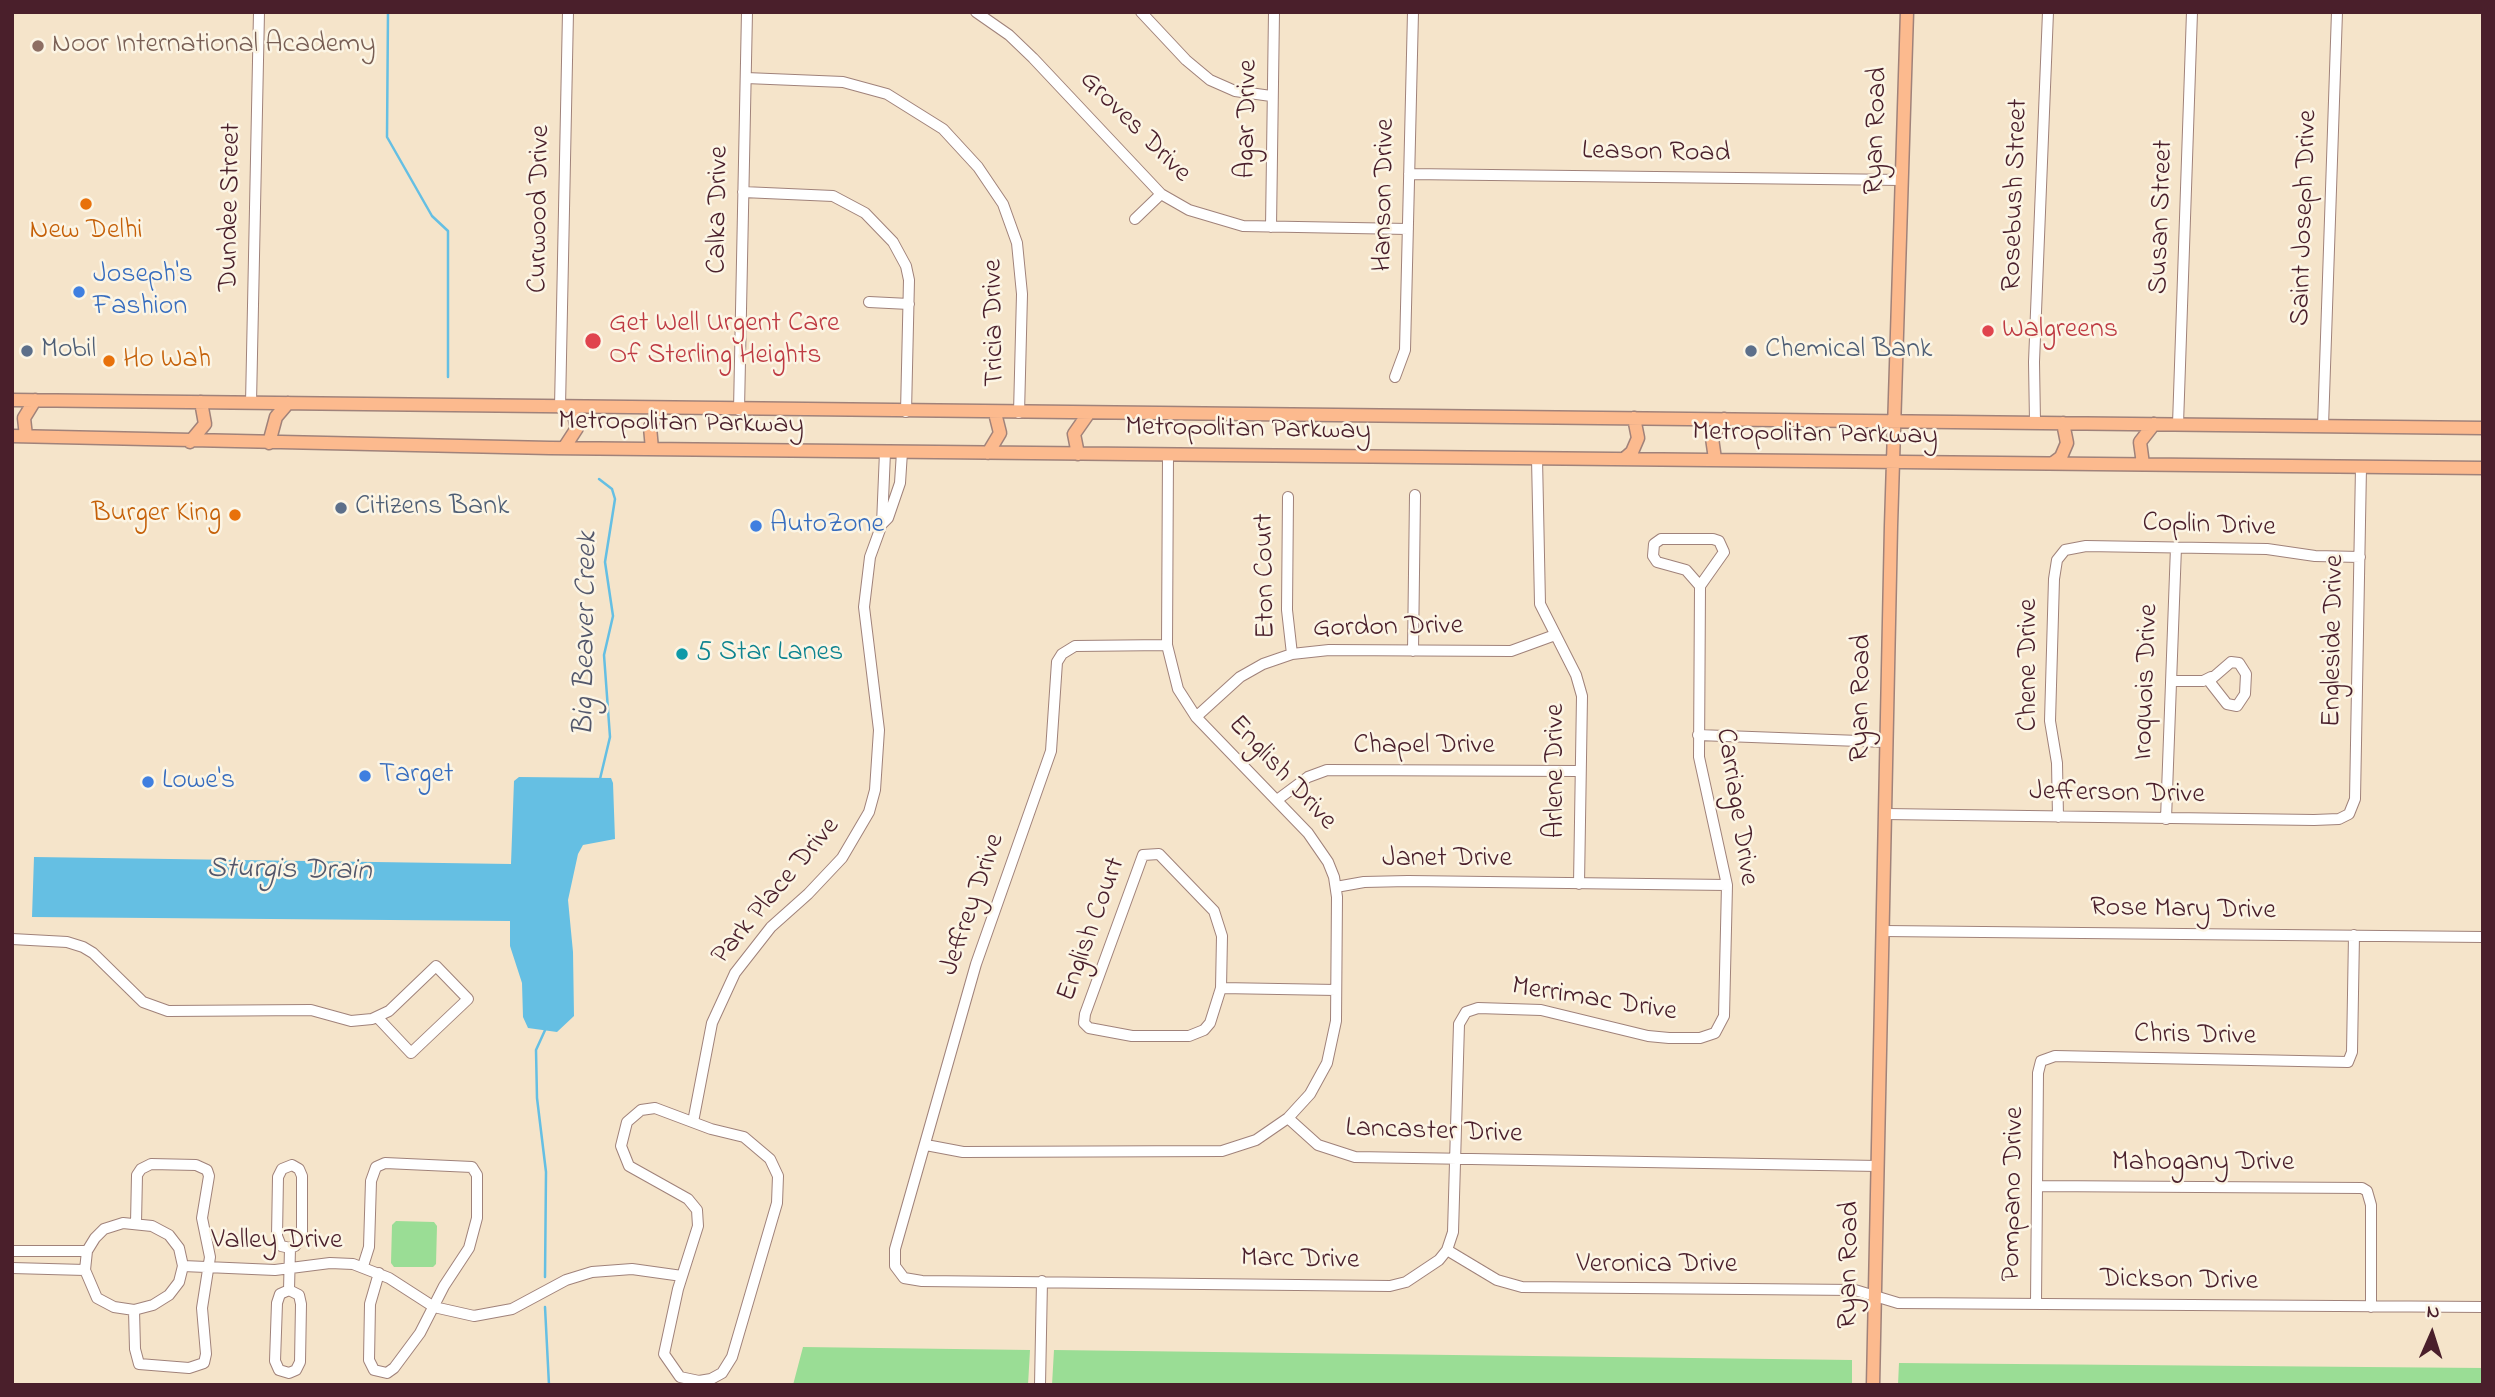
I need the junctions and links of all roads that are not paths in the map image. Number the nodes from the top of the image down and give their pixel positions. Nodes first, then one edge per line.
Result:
1 (259, 12) edge
2 (568, 12) edge
3 (747, 12) edge
4 (976, 12) edge
5 (1141, 12) edge
6 (1274, 12) edge
7 (1413, 12) edge
8 (1907, 12) edge
9 (2048, 12) edge
10 (2192, 12) edge
11 (2337, 12) edge
12 (746, 78) junction
13 (1271, 96) junction
14 (1409, 174) junction
15 (1902, 180) junction
16 (743, 192) junction
17 (1161, 194) junction
18 (1135, 219) dead end
19 (1270, 227) junction
20 (1408, 229) junction
21 (869, 302) dead end
22 (909, 304) junction
23 (1395, 377) dead end
24 (12, 400) edge
25 (35, 400) junction
26 (201, 402) junction
27 (251, 403) junction
28 (288, 403) junction
29 (566, 407) junction
30 (662, 409) junction
31 (739, 410) junction
32 (906, 412) junction
33 (995, 413) junction
34 (1020, 413) junction
35 (1088, 414) junction
36 (1634, 418) junction
37 (1724, 419) junction
38 (1894, 420) junction
39 (2035, 422) junction
40 (2063, 423) junction
41 (2154, 424) junction
42 (2178, 424) junction
43 (2323, 426) junction
44 (2483, 428) edge
45 (12, 436) edge
46 (26, 436) junction
47 (190, 442) junction
48 (269, 443) junction
49 (564, 448) junction
50 (652, 449) junction
51 (885, 452) junction
52 (902, 452) junction
53 (988, 453) junction
54 (1078, 454) junction
55 (1168, 455) junction
56 (1537, 458) junction
57 (1624, 459) junction
58 (1715, 459) junction
59 (1893, 461) junction
60 (2053, 463) junction
61 (2143, 464) junction
62 (2361, 467) junction
63 (2483, 468) edge
64 (1415, 495) dead end
65 (1288, 497) dead end
66 (890, 498) junction
67 (2176, 547) junction
68 (2060, 555) joint
69 (2360, 557) junction
70 (1700, 586) junction
71 (1555, 635) junction
72 (1167, 645) junction
73 (1413, 651) junction
74 (1292, 654) junction
75 (2171, 681) junction
76 (2209, 682) dead end
77 (1196, 717) junction
78 (1698, 735) junction
79 (1886, 742) junction
80 (1580, 771) junction
81 (1277, 800) junction
82 (1885, 814) junction
83 (2348, 814) joint
84 (2058, 817) junction
85 (2166, 819) junction
86 (1579, 884) junction
87 (1727, 885) junction
88 (1336, 887) junction
89 (1883, 931) junction
90 (2354, 935) junction
91 (2483, 937) edge
92 (14, 941) edge
93 (1221, 988) junction
94 (1336, 990) junction
95 (377, 1018) junction
96 (1715, 1033) joint
97 (2039, 1086) joint
98 (1288, 1118) junction
99 (693, 1122) junction
100 (926, 1145) junction
101 (1456, 1158) junction
102 (1878, 1166) junction
103 (2038, 1186) junction
104 (136, 1223) junction
105 (290, 1248) junction
106 (1447, 1250) junction
107 (12, 1251) edge
108 (86, 1261) junction
109 (183, 1266) junction
110 (209, 1266) junction
111 (363, 1266) junction
112 (12, 1268) edge
113 (289, 1269) junction
114 (379, 1273) junction
115 (899, 1274) joint
116 (682, 1276) junction
117 (1042, 1281) junction
118 (289, 1290) junction
119 (1875, 1297) junction
120 (2036, 1303) junction
121 (434, 1307) junction
122 (2371, 1307) junction
123 (2483, 1307) edge
124 (134, 1310) junction
125 (1040, 1385) edge
126 (1873, 1385) edge

1 - 27 street, Dundee Street
2 - 29 street, Curwood Drive
3 - 12 street, Calka Drive
4 - 17 street, Groves Drive
5 - 13 street
6 - 13 street, Agar Drive
7 - 14 street, Hanson Drive
8 - 15 main road, Ryan Road
9 - 39 street, Rosebush Street
10 - 42 street, Susan Street
11 - 43 street, Saint Joseph Drive
12 - 16 street, Calka Drive
12 - 34 street, Tricia Drive
13 - 19 street, Agar Drive
14 - 15 street, Leason Road
14 - 20 street, Hanson Drive
15 - 38 main road, Ryan Road
16 - 22 street
16 - 31 street, Calka Drive
17 - 18 street
17 - 19 street, Groves Drive
19 - 20 street, Groves Drive
20 - 23 street, Hanson Drive
21 - 22 street
22 - 32 street
24 - 25 main road, Metropolitan Parkway
25 - 26 main road, Metropolitan Parkway
25 - 46 main road
26 - 27 main road, Metropolitan Parkway
26 - 47 main road
27 - 28 main road, Metropolitan Parkway
28 - 29 main road, Metropolitan Parkway
28 - 48 main road
29 - 30 main road, Metropolitan Parkway
29 - 49 main road
30 - 31 main road, Metropolitan Parkway
30 - 50 main road
31 - 32 main road, Metropolitan Parkway
32 - 33 main road, Metropolitan Parkway
33 - 34 main road, Metropolitan Parkway
33 - 53 main road
34 - 35 main road, Metropolitan Parkway
35 - 36 main road, Metropolitan Parkway
35 - 54 main road
36 - 37 main road, Metropolitan Parkway
36 - 57 main road
37 - 38 main road, Metropolitan Parkway
37 - 58 main road
38 - 39 main road, Metropolitan Parkway
38 - 59 main road, Ryan Road
39 - 40 main road, Metropolitan Parkway
40 - 41 main road, Metropolitan Parkway
40 - 60 main road
41 - 42 main road, Metropolitan Parkway
41 - 61 main road
42 - 43 main road, Metropolitan Parkway
43 - 44 main road, Metropolitan Parkway
45 - 46 main road, Metropolitan Parkway
46 - 47 main road, Metropolitan Parkway
47 - 48 main road, Metropolitan Parkway
48 - 49 main road, Metropolitan Parkway
49 - 50 main road, Metropolitan Parkway
50 - 51 main road, Metropolitan Parkway
51 - 52 main road, Metropolitan Parkway
51 - 66 street, Park Place Drive
52 - 53 main road, Metropolitan Parkway
52 - 66 street, Park Place Drive
53 - 54 main road, Metropolitan Parkway
54 - 55 main road, Metropolitan Parkway
55 - 56 main road, Metropolitan Parkway
55 - 72 street, English Drive
56 - 57 main road, Metropolitan Parkway
56 - 71 street, Arlene Drive
57 - 58 main road, Metropolitan Parkway
58 - 59 main road, Metropolitan Parkway
59 - 60 main road, Metropolitan Parkway
59 - 79 main road, Ryan Road
60 - 61 main road, Metropolitan Parkway
61 - 62 main road, Metropolitan Parkway
62 - 63 main road, Metropolitan Parkway
62 - 69 street, Engleside Drive
64 - 73 street
65 - 74 street, Eton Court
66 - 99 street, Park Place Drive
67 - 68 street, Coplin Drive
67 - 69 street, Coplin Drive
67 - 75 street, Iroquois Drive
68 - 84 street, Chene Drive
69 - 83 street, Engleside Drive
70 - 70 street
70 - 78 street, Carriage Drive
71 - 73 street, Gordon Drive
71 - 80 street, Arlene Drive
72 - 77 street, English Drive
72 - 100 street, Jeffrey Drive
73 - 74 street, Gordon Drive
74 - 77 street, Gordon Drive
75 - 76 street
75 - 85 street, Iroquois Drive
77 - 81 street, English Drive
78 - 79 street
78 - 87 street, Carriage Drive
79 - 82 main road, Ryan Road
80 - 81 street, Chapel Drive
80 - 86 street, Arlene Drive
81 - 88 street, English Drive
82 - 84 street, Jefferson Drive
82 - 89 main road, Ryan Road
83 - 85 street, Jefferson Drive
84 - 85 street, Jefferson Drive
86 - 87 street, Janet Drive
86 - 88 street, Janet Drive
87 - 96 street, Carriage Drive
88 - 94 street, English Drive
89 - 90 street, Rose Mary Drive
89 - 102 main road, Ryan Road
90 - 91 street, Rose Mary Drive
90 - 97 street, Chris Drive
92 - 95 street
93 - 93 street, English Court
93 - 94 street
94 - 98 street, English Drive
95 - 95 street
96 - 101 street, Merrimac Drive
97 - 103 street, Pompano Drive
98 - 100 street
98 - 101 street, Lancaster Drive
99 - 116 street
99 - 116 street
100 - 115 street, Jeffrey Drive
101 - 102 street, Lancaster Drive
101 - 106 street
102 - 119 main road, Ryan Road
103 - 120 street, Pompano Drive
103 - 122 street, Mahogany Drive
104 - 108 street
104 - 109 street, Valley Drive
104 - 110 street
105 - 105 street
105 - 113 street
106 - 117 street, Marc Drive
106 - 119 street, Veronica Drive
107 - 108 street
108 - 112 street
108 - 124 street
109 - 110 street, Valley Drive
109 - 124 street, Valley Drive
110 - 113 street, Valley Drive
110 - 124 street
111 - 113 street, Valley Drive
111 - 114 street, Valley Drive
111 - 121 street
113 - 118 street
114 - 121 street, Valley Drive
114 - 121 street
115 - 117 street, Marc Drive
116 - 121 street, Valley Drive
117 - 125 street
118 - 118 street
119 - 120 street, Dickson Drive
119 - 126 main road, Ryan Road
120 - 122 street, Dickson Drive
122 - 123 street, Dickson Drive

